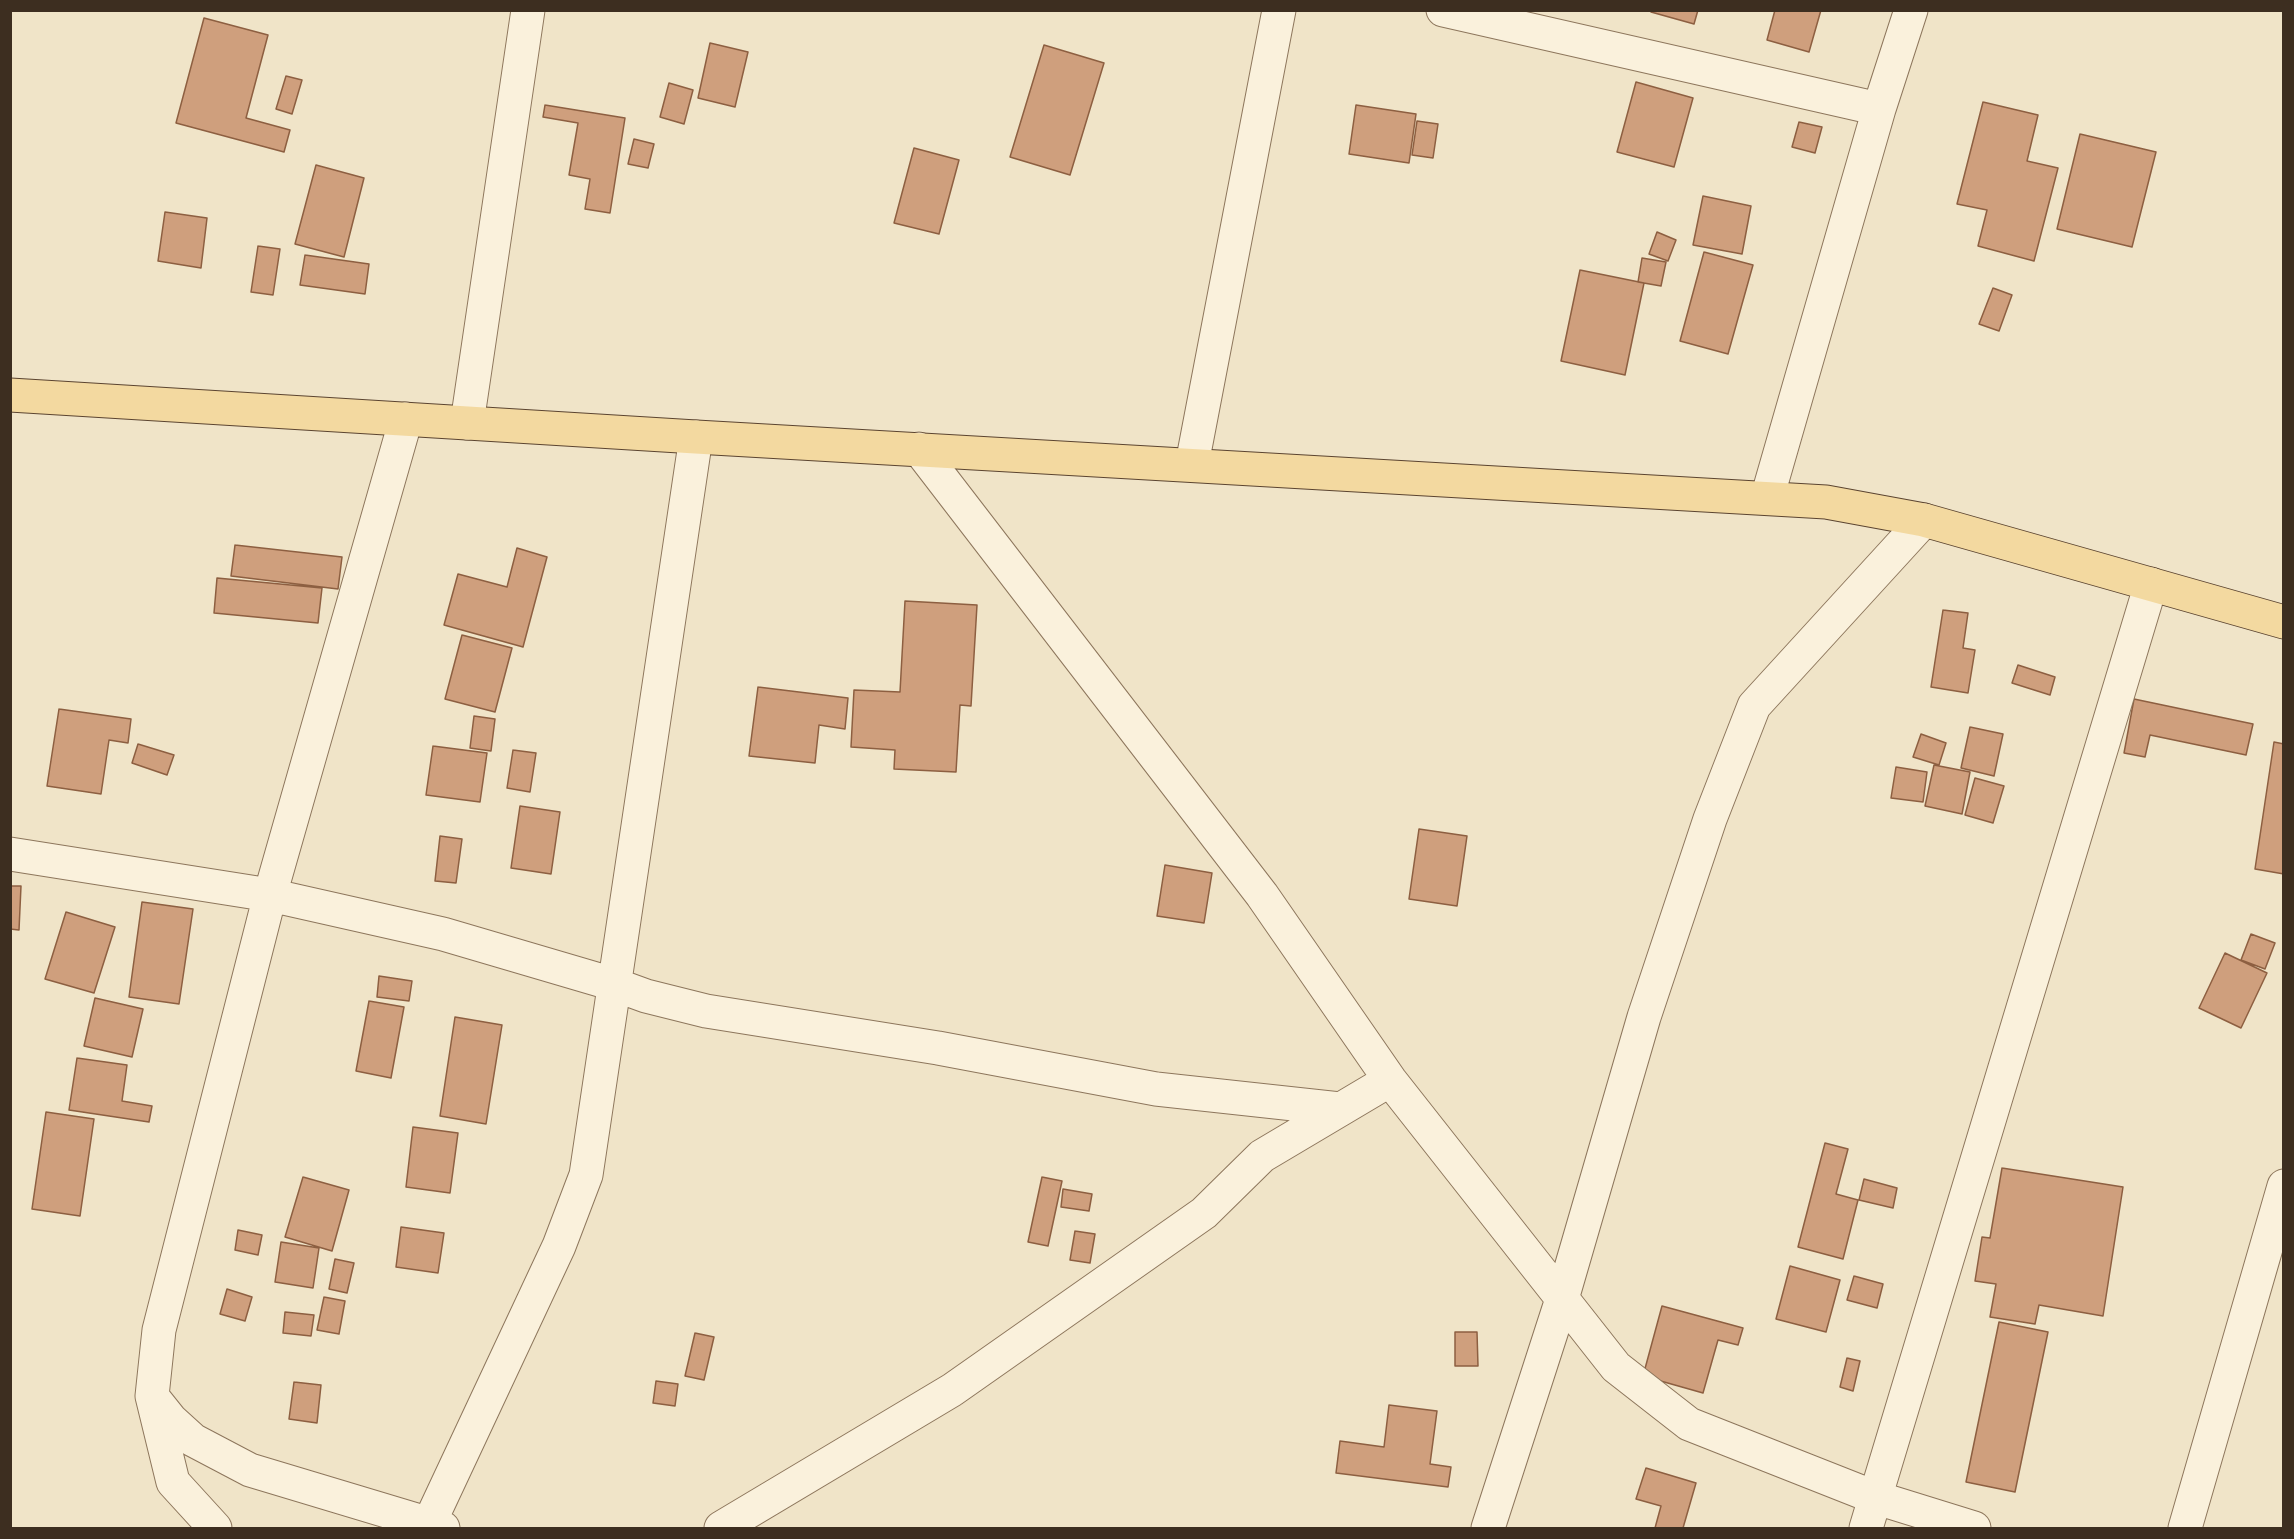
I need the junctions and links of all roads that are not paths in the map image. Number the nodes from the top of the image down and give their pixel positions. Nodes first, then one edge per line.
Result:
1 (528, 10) edge
2 (1280, 10) edge
3 (1443, 10) edge
4 (1911, 10) edge
5 (1879, 109) junction
6 (10, 395) edge
7 (406, 418) junction
8 (467, 423) junction
9 (696, 437) junction
10 (919, 449) junction
11 (1192, 464) junction
12 (1767, 498) junction
13 (1924, 520) junction
14 (2151, 584) junction
15 (2283, 621) edge
16 (10, 854) edge
17 (270, 894) junction
18 (613, 984) junction
19 (1390, 1080) junction
20 (1340, 1109) junction
21 (2283, 1186) edge
22 (1562, 1299) junction
23 (152, 1396) junction
24 (1874, 1497) junction
25 (433, 1527) edge
26 (215, 1528) edge
27 (721, 1528) edge
28 (1488, 1528) edge
29 (1866, 1528) edge
30 (1974, 1528) edge
31 (2185, 1528) edge

1 - 8 street
2 - 11 street
3 - 5 street
4 - 5 street
5 - 12 street
6 - 7 main road
7 - 8 main road
7 - 17 street
8 - 9 main road
9 - 10 main road
9 - 18 street
10 - 11 main road
10 - 19 street
11 - 12 main road
12 - 13 main road
13 - 14 main road
13 - 22 street
14 - 15 main road
14 - 24 street
16 - 17 street
17 - 18 street
17 - 23 street
18 - 20 street
18 - 25 street
19 - 20 street
19 - 22 street
20 - 27 street
21 - 31 street
22 - 24 street
22 - 28 street
23 - 25 street
23 - 26 street
24 - 29 street
24 - 30 street

